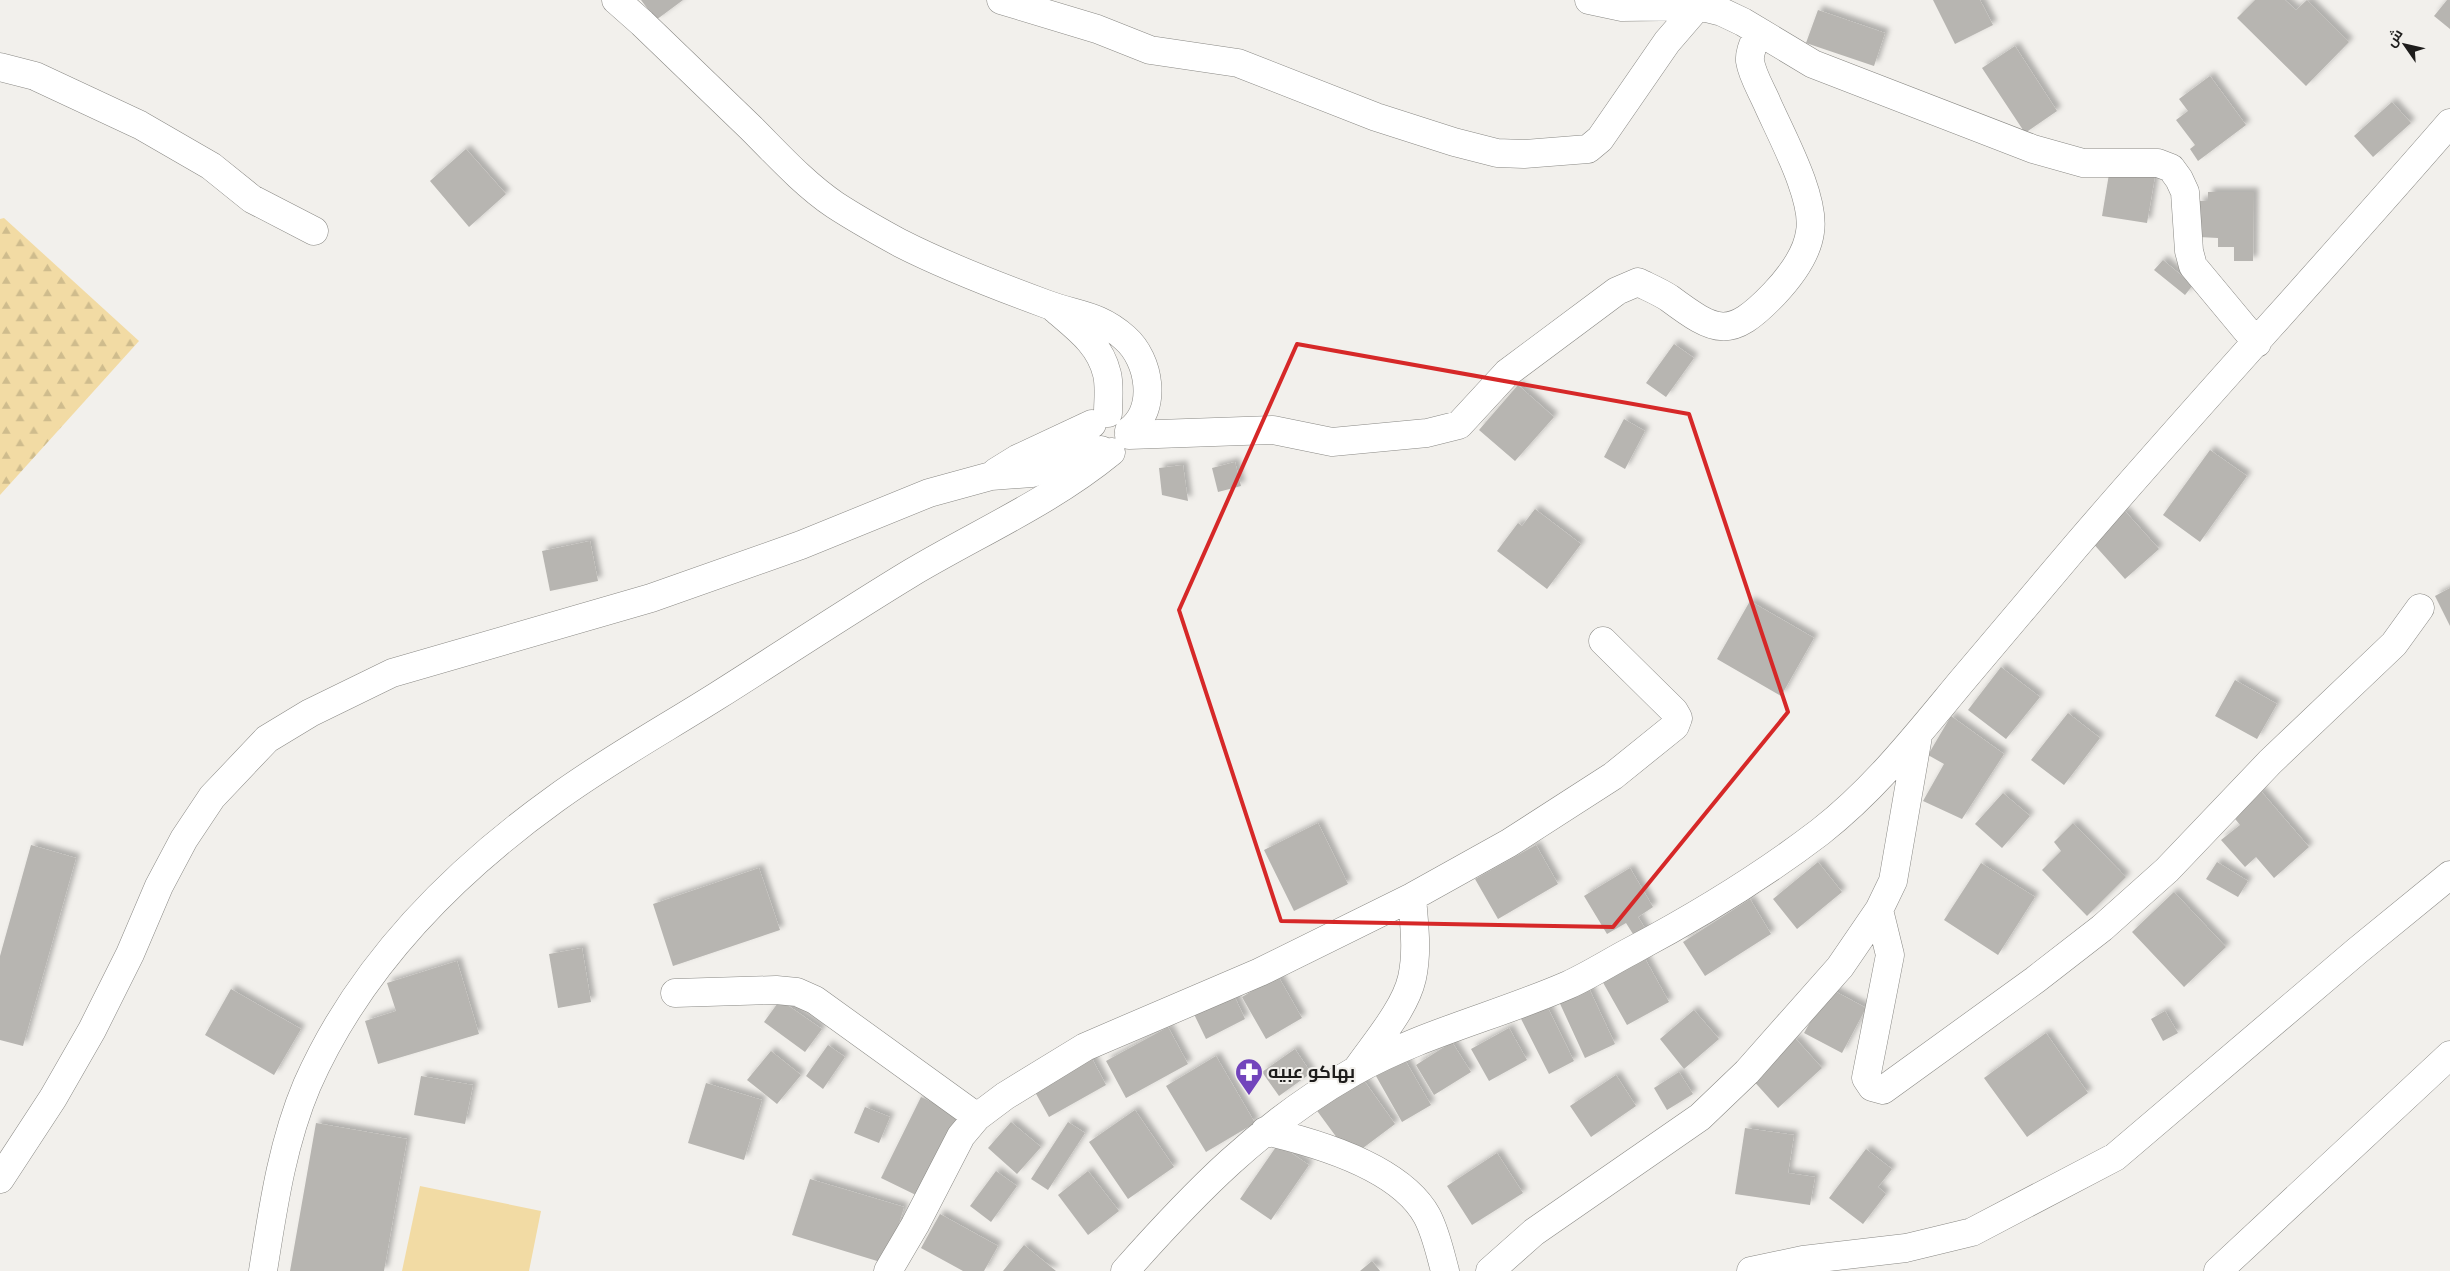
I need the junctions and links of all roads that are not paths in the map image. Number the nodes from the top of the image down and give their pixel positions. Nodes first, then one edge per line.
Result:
1 (616, 0) edge
2 (1001, 0) edge
3 (1589, 0) edge
4 (1698, 6) junction
5 (1758, 32) junction
6 (0, 67) edge
7 (2450, 123) edge
8 (314, 231) dead end
9 (1052, 306) junction
10 (2257, 343) junction
11 (1100, 418) junction
12 (1118, 442) junction
13 (991, 476) junction
14 (2420, 608) dead end
15 (1603, 641) dead end
16 (1918, 736) junction
17 (2450, 875) edge
18 (1412, 897) junction
19 (1879, 910) junction
20 (675, 993) dead end
21 (2450, 1054) edge
22 (1356, 1070) junction
23 (977, 1117) junction
24 (1265, 1131) junction
25 (0, 1179) edge
26 (263, 1271) edge
27 (888, 1271) edge
28 (1125, 1271) edge
29 (1445, 1271) edge
30 (1490, 1271) edge
31 (1751, 1271) edge
32 (2218, 1271) edge

1 - 9 street
2 - 4 street
3 - 4 street
4 - 5 street
5 - 10 street
5 - 12 street
6 - 8 street
7 - 10 street
9 - 11 street
9 - 12 street
10 - 16 street
11 - 12 street
11 - 13 street
12 - 13 street
12 - 26 street
13 - 25 street
14 - 19 street
15 - 18 street
16 - 19 street
16 - 22 street
17 - 31 street
18 - 22 street
18 - 23 street
19 - 30 street
20 - 23 street
21 - 32 street
22 - 24 street
23 - 27 street
24 - 28 street
24 - 29 street

